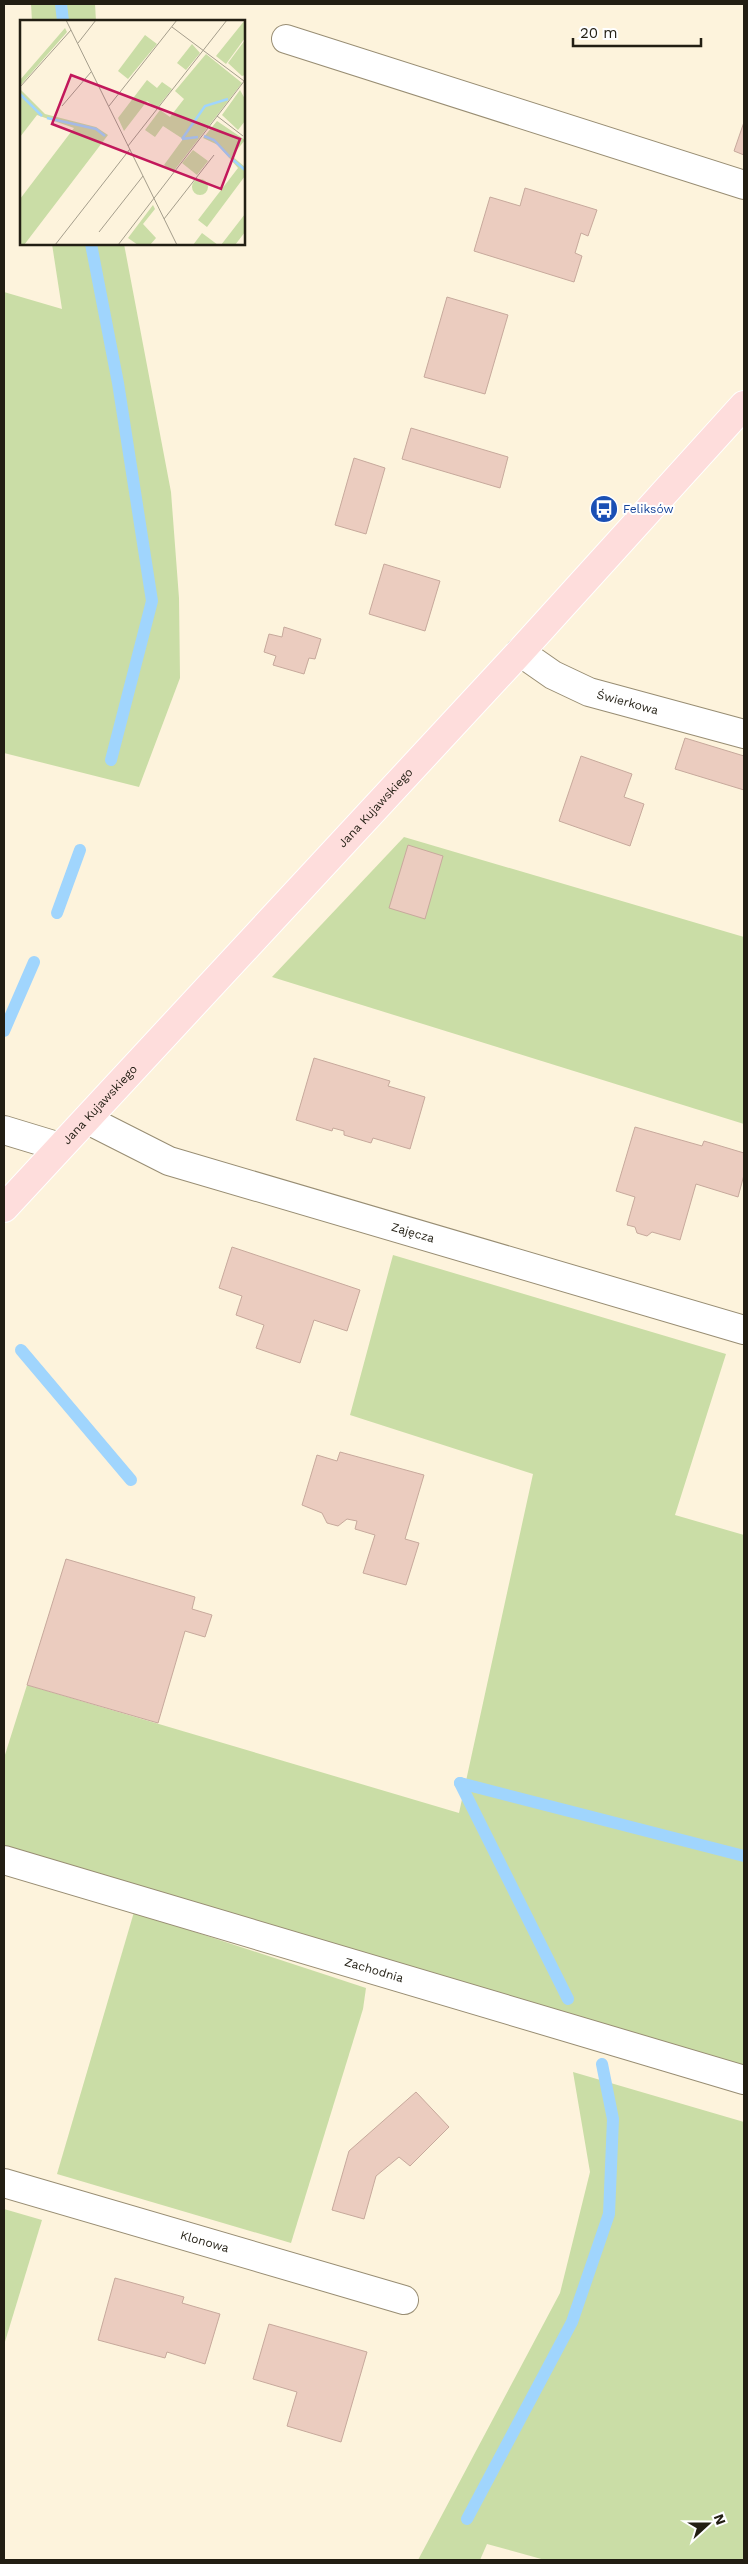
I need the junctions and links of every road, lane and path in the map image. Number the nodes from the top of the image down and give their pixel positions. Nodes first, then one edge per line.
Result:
1 (286, 39) dead end
2 (744, 185) edge
3 (744, 405) edge
4 (520, 652) junction
5 (744, 734) edge
6 (88, 1120) junction
7 (4, 1130) edge
8 (60, 1147) junction
9 (4, 1208) edge
10 (744, 1330) edge
11 (4, 1860) edge
12 (744, 2080) edge
13 (4, 2184) edge
14 (404, 2300) dead end

1 - 2 street
3 - 4 main road, Jana Kujawskiego
4 - 5 street, Świerkowa
4 - 6 main road, Jana Kujawskiego
6 - 8 main road, Jana Kujawskiego
6 - 10 street, Zajęcza
7 - 8 street
8 - 9 main road, Jana Kujawskiego
11 - 12 street, Zachodnia
13 - 14 street, Klonowa

